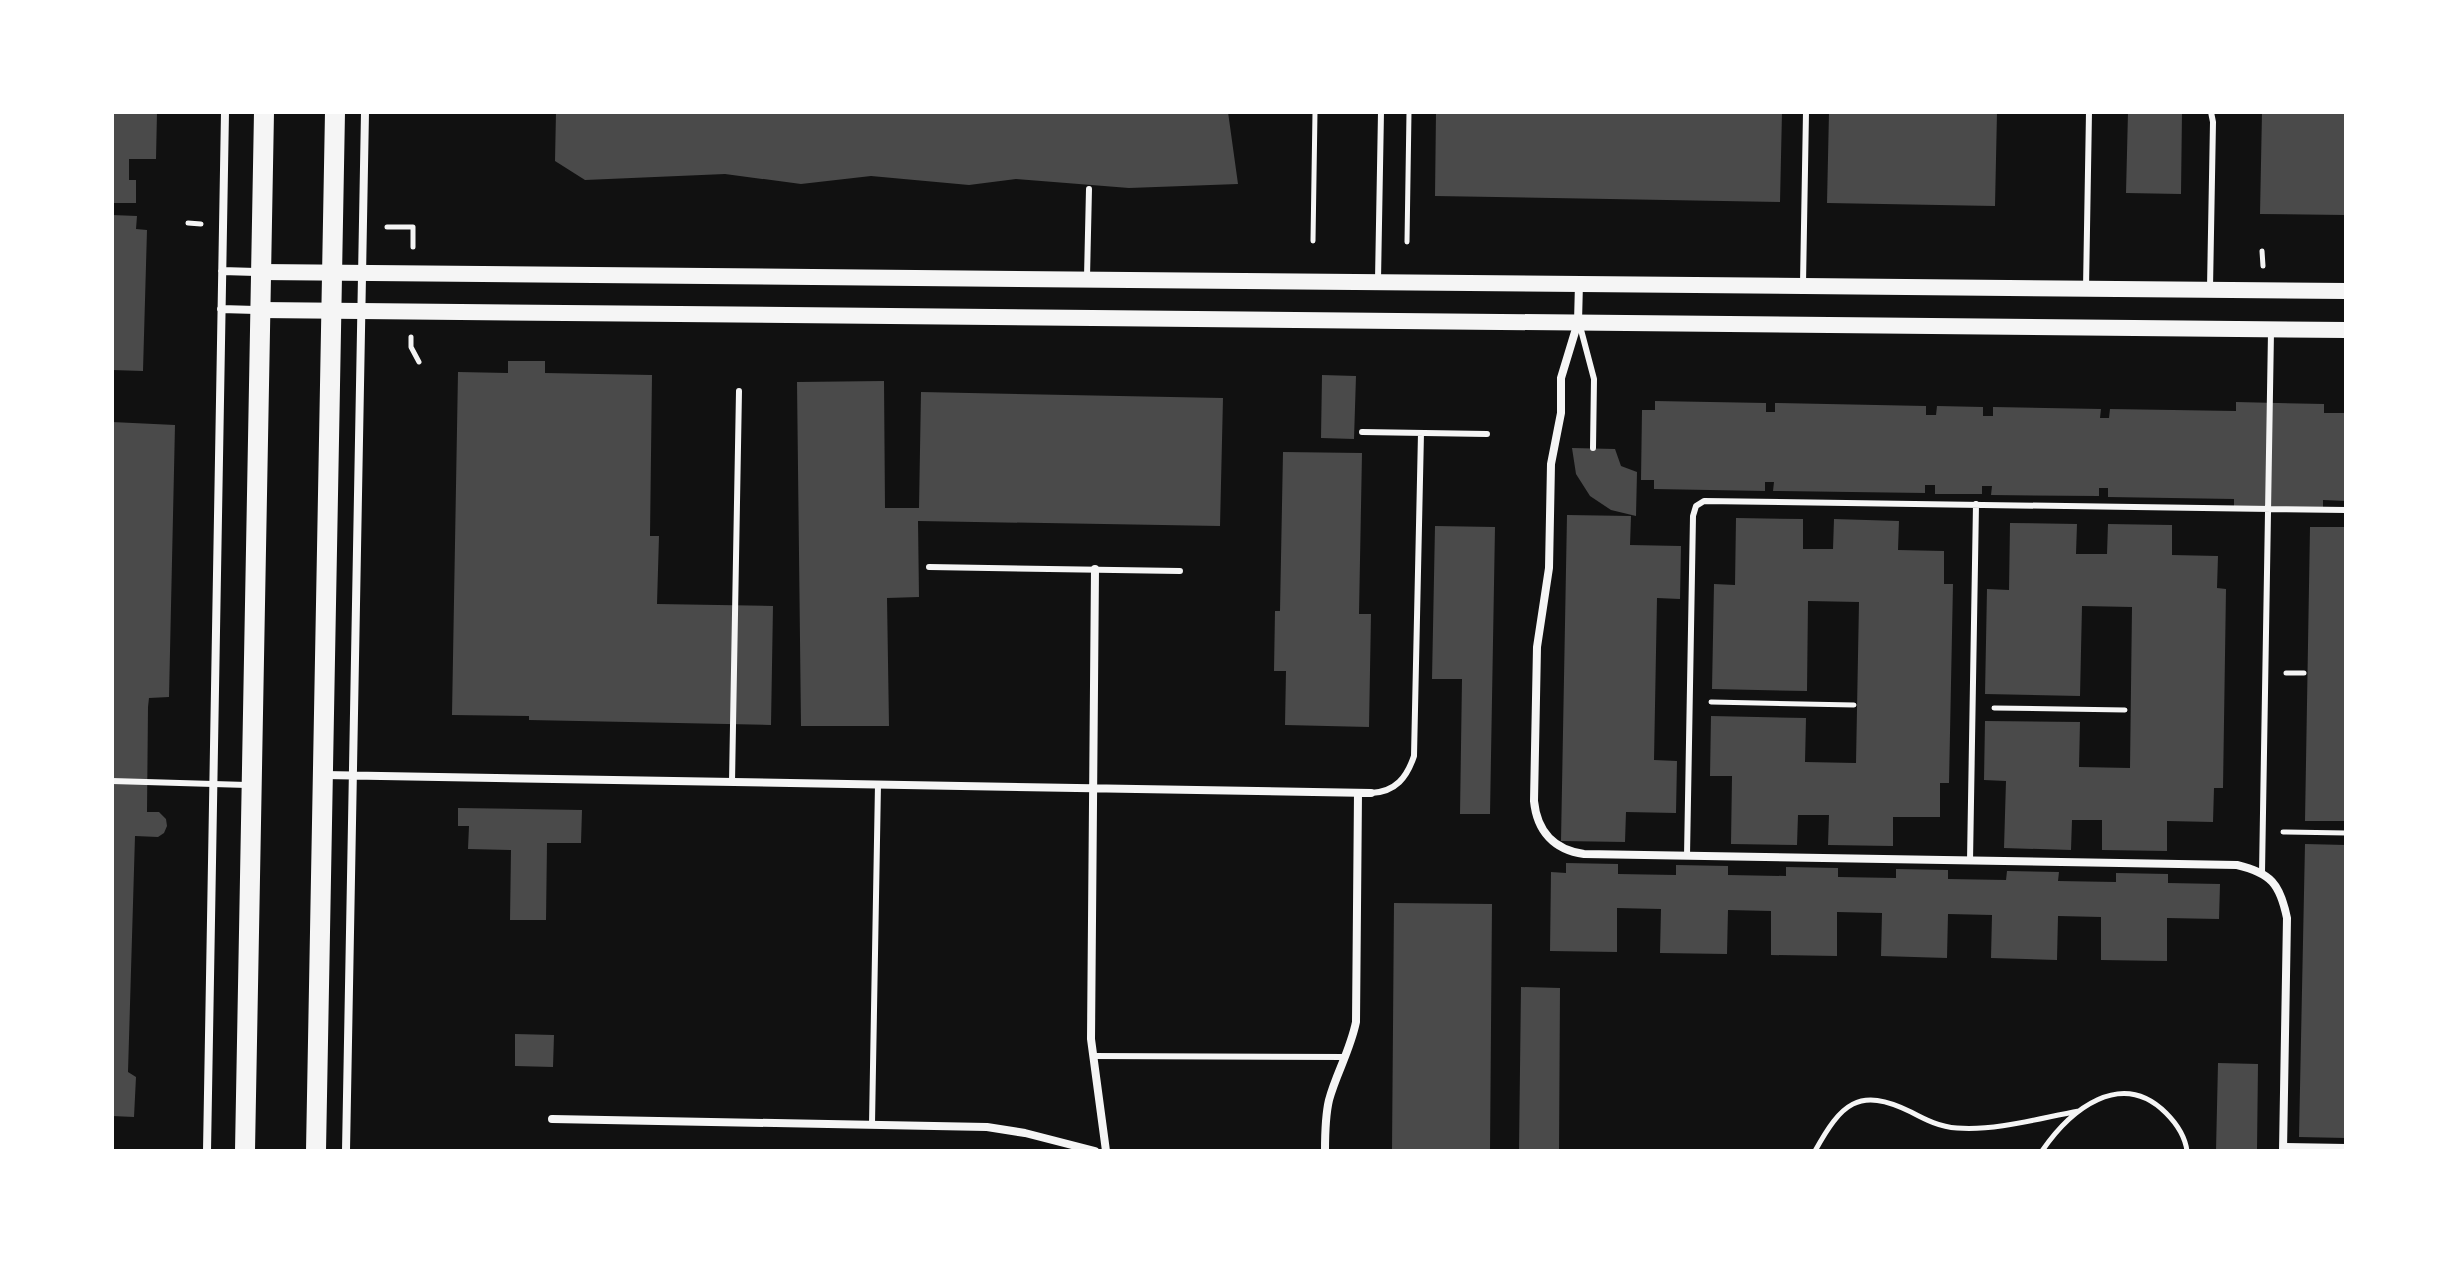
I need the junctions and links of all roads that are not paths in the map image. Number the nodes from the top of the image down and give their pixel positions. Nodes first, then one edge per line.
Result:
1 (225, 112) edge
2 (264, 112) edge
3 (335, 112) edge
4 (365, 112) edge
5 (1381, 112) edge
6 (1806, 112) edge
7 (2089, 112) edge
8 (2211, 112) edge
9 (1089, 189) dead end
10 (222, 271) junction
11 (261, 272) junction
12 (331, 272) junction
13 (362, 273) junction
14 (1087, 279) junction
15 (1378, 281) junction
16 (1579, 283) junction
17 (1803, 286) junction
18 (2086, 289) junction
19 (2210, 290) junction
20 (2346, 291) edge
21 (221, 309) junction
22 (260, 310) junction
23 (330, 311) junction
24 (361, 311) junction
25 (1579, 322) junction
26 (2271, 329) junction
27 (2346, 330) edge
28 (739, 391) dead end
29 (1362, 432) dead end
30 (1421, 433) junction
31 (1487, 434) dead end
32 (1593, 448) dead end
33 (1976, 504) junction
34 (2268, 509) junction
35 (2346, 510) edge
36 (929, 567) dead end
37 (1095, 569) junction
38 (1180, 571) dead end
39 (322, 775) junction
40 (352, 775) junction
41 (112, 781) edge
42 (732, 782) junction
43 (878, 784) junction
44 (213, 785) junction
45 (251, 785) junction
46 (1094, 788) junction
47 (1358, 793) junction
48 (1371, 793) joint
49 (1687, 856) junction
50 (1970, 861) junction
51 (2262, 873) junction
52 (1093, 1056) junction
53 (1347, 1057) junction
54 (552, 1119) dead end
55 (872, 1124) junction
56 (2346, 1147) edge
57 (2283, 1149) edge
58 (207, 1151) edge
59 (245, 1151) edge
60 (316, 1151) edge
61 (346, 1151) edge
62 (1095, 1151) edge
63 (1106, 1151) edge
64 (1325, 1151) edge

1 - 10 street
2 - 11 main road
3 - 12 main road
4 - 13 street
5 - 15 lane
6 - 17 lane
7 - 18 lane
8 - 19 lane
9 - 14 lane
10 - 11 street
10 - 21 street
11 - 12 main road
11 - 22 main road
12 - 13 main road
12 - 23 main road
13 - 14 main road
13 - 24 street
14 - 15 main road
15 - 16 main road
16 - 17 main road
16 - 25 street
17 - 18 main road
18 - 19 main road
19 - 20 main road
21 - 22 street
21 - 44 street
22 - 23 main road
22 - 45 main road
23 - 24 main road
23 - 39 main road
24 - 25 main road
24 - 40 street
25 - 26 main road
25 - 32 lane
25 - 49 street
26 - 27 main road
26 - 34 lane
28 - 42 lane
29 - 30 lane
30 - 31 lane
30 - 48 lane
33 - 34 lane
33 - 49 lane
33 - 50 lane
34 - 35 lane
34 - 51 lane
36 - 37 lane
37 - 38 lane
37 - 46 street
39 - 40 street
39 - 60 main road
40 - 42 street
40 - 61 street
41 - 44 lane
42 - 43 street
43 - 46 street
43 - 55 lane
44 - 45 lane
44 - 58 street
45 - 59 main road
46 - 47 street
46 - 52 street
47 - 48 street
47 - 53 street
49 - 50 street
50 - 51 street
51 - 57 street
52 - 53 lane
52 - 63 street
53 - 64 street
54 - 55 street
55 - 62 street
56 - 57 lane

